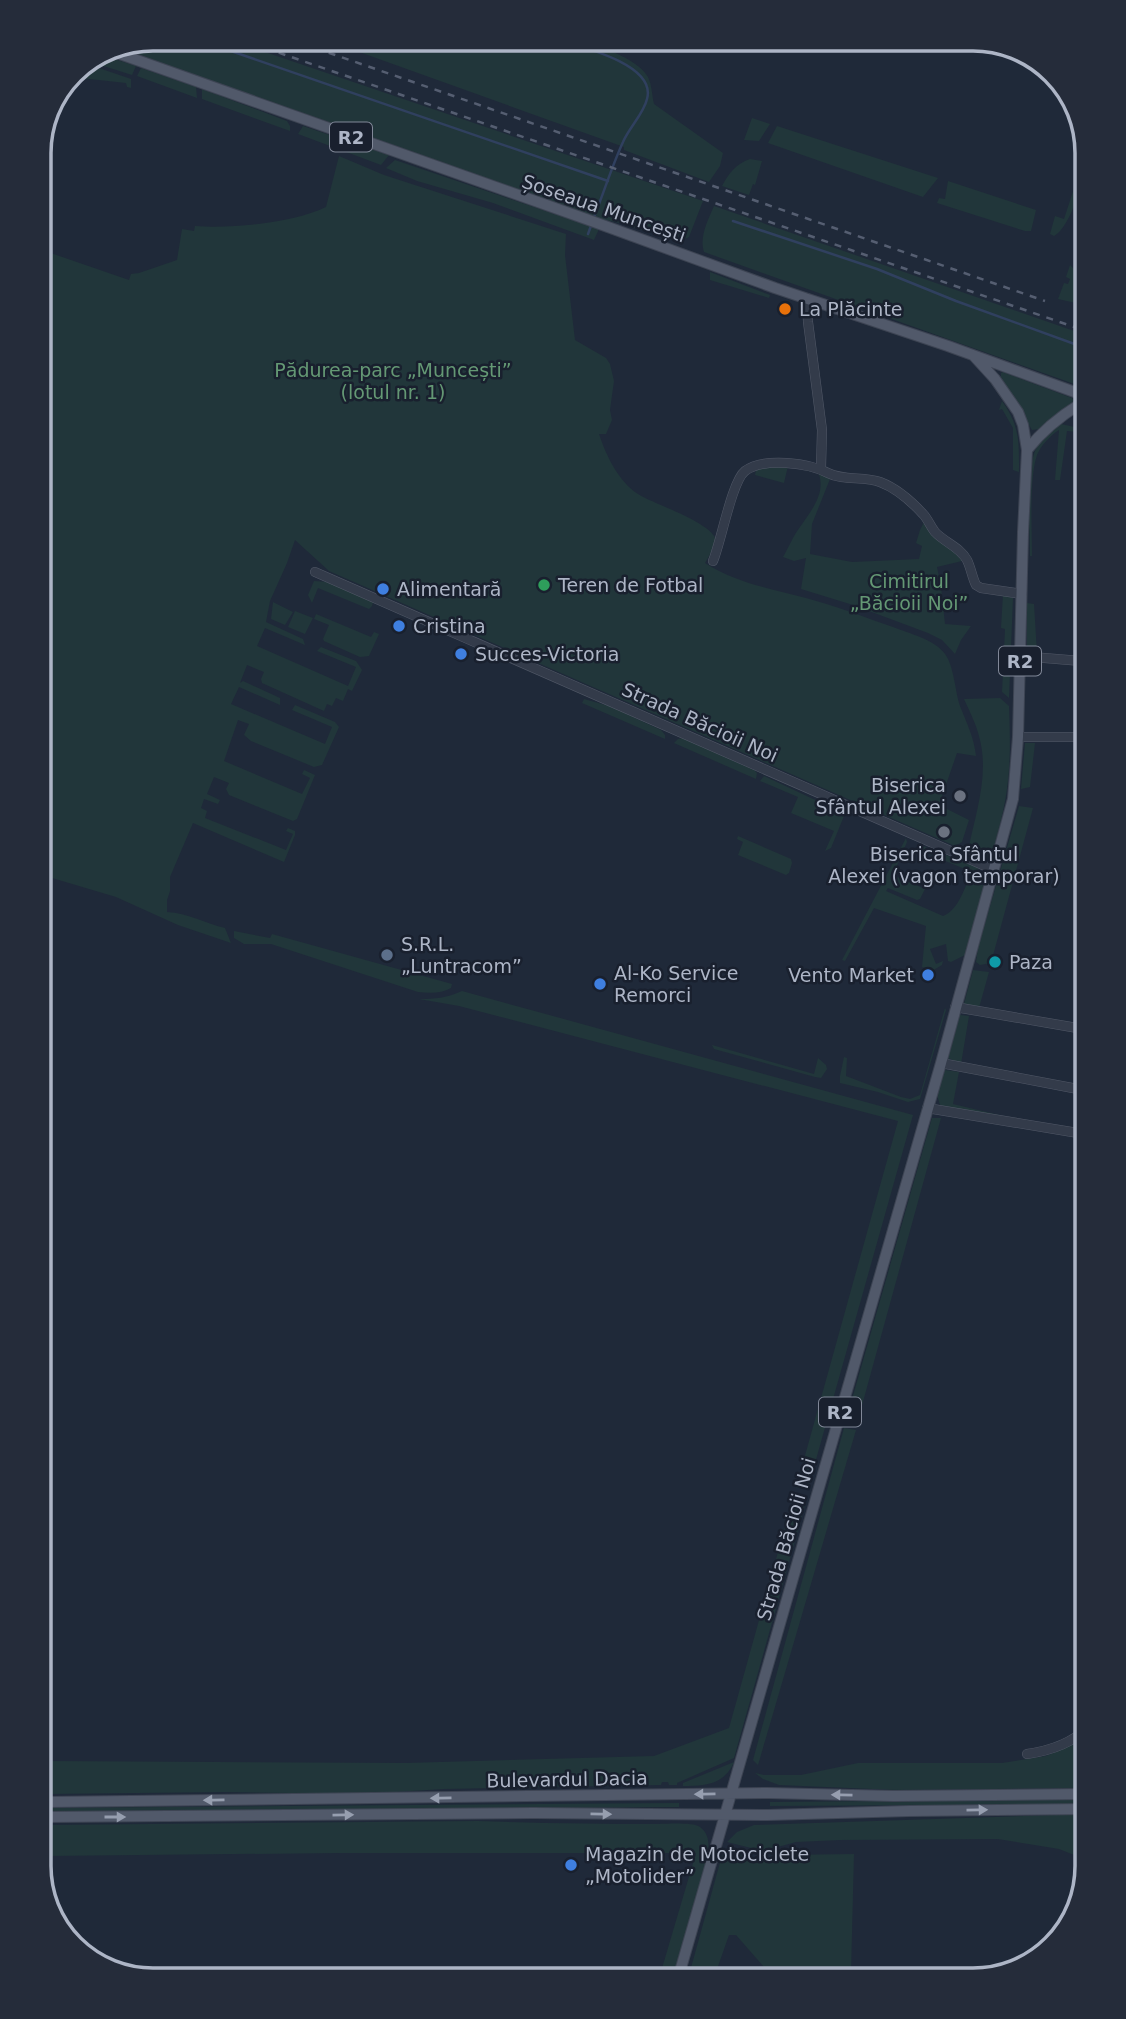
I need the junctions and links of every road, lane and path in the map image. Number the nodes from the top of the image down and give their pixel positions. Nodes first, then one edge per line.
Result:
1 (125, 56) edge
2 (807, 299) junction
3 (972, 355) junction
4 (1075, 392) edge
5 (1075, 408) edge
6 (1027, 450) junction
7 (821, 468) junction
8 (713, 561) dead end
9 (314, 572) dead end
10 (1022, 594) junction
11 (1020, 656) junction
12 (1075, 661) edge
13 (1018, 737) junction
14 (1075, 737) edge
15 (994, 870) junction
16 (955, 1007) junction
17 (1075, 1028) edge
18 (941, 1063) junction
19 (1075, 1088) edge
20 (927, 1108) junction
21 (1075, 1133) edge
22 (1075, 1737) edge
23 (1027, 1754) dead end
24 (730, 1794) junction
25 (1075, 1794) edge
26 (51, 1802) edge
27 (1075, 1809) edge
28 (724, 1815) junction
29 (51, 1817) edge
30 (681, 1968) edge

1 - 2 main road, Șoseaua Muncești / R2
2 - 3 main road, Șoseaua Muncești / R2
2 - 7 street
3 - 4 main road, Șoseaua Muncești
3 - 6 main road, Strada Băcioii Noi / R2
5 - 6 main road
6 - 10 main road, Strada Băcioii Noi / R2
7 - 8 street
7 - 10 street
9 - 15 street, Strada Băcioii Noi
10 - 11 main road, Strada Băcioii Noi / R2
11 - 12 street
11 - 13 main road, Strada Băcioii Noi / R2
13 - 14 street
13 - 15 main road, Strada Băcioii Noi / R2
15 - 16 main road, Strada Băcioii Noi / R2
16 - 17 street
16 - 18 main road, Strada Băcioii Noi / R2
18 - 19 street
18 - 20 main road, Strada Băcioii Noi / R2
20 - 21 street
20 - 24 main road, Strada Băcioii Noi / R2
22 - 23 street
25 -> 24 main road, Bulevardul Dacia
24 -> 26 main road, Bulevardul Dacia
24 - 28 main road, Strada Băcioii Noi / R2
28 -> 27 main road, Bulevardul Dacia
29 -> 28 main road, Bulevardul Dacia
28 - 30 main road, Strada Băcioii Noi

